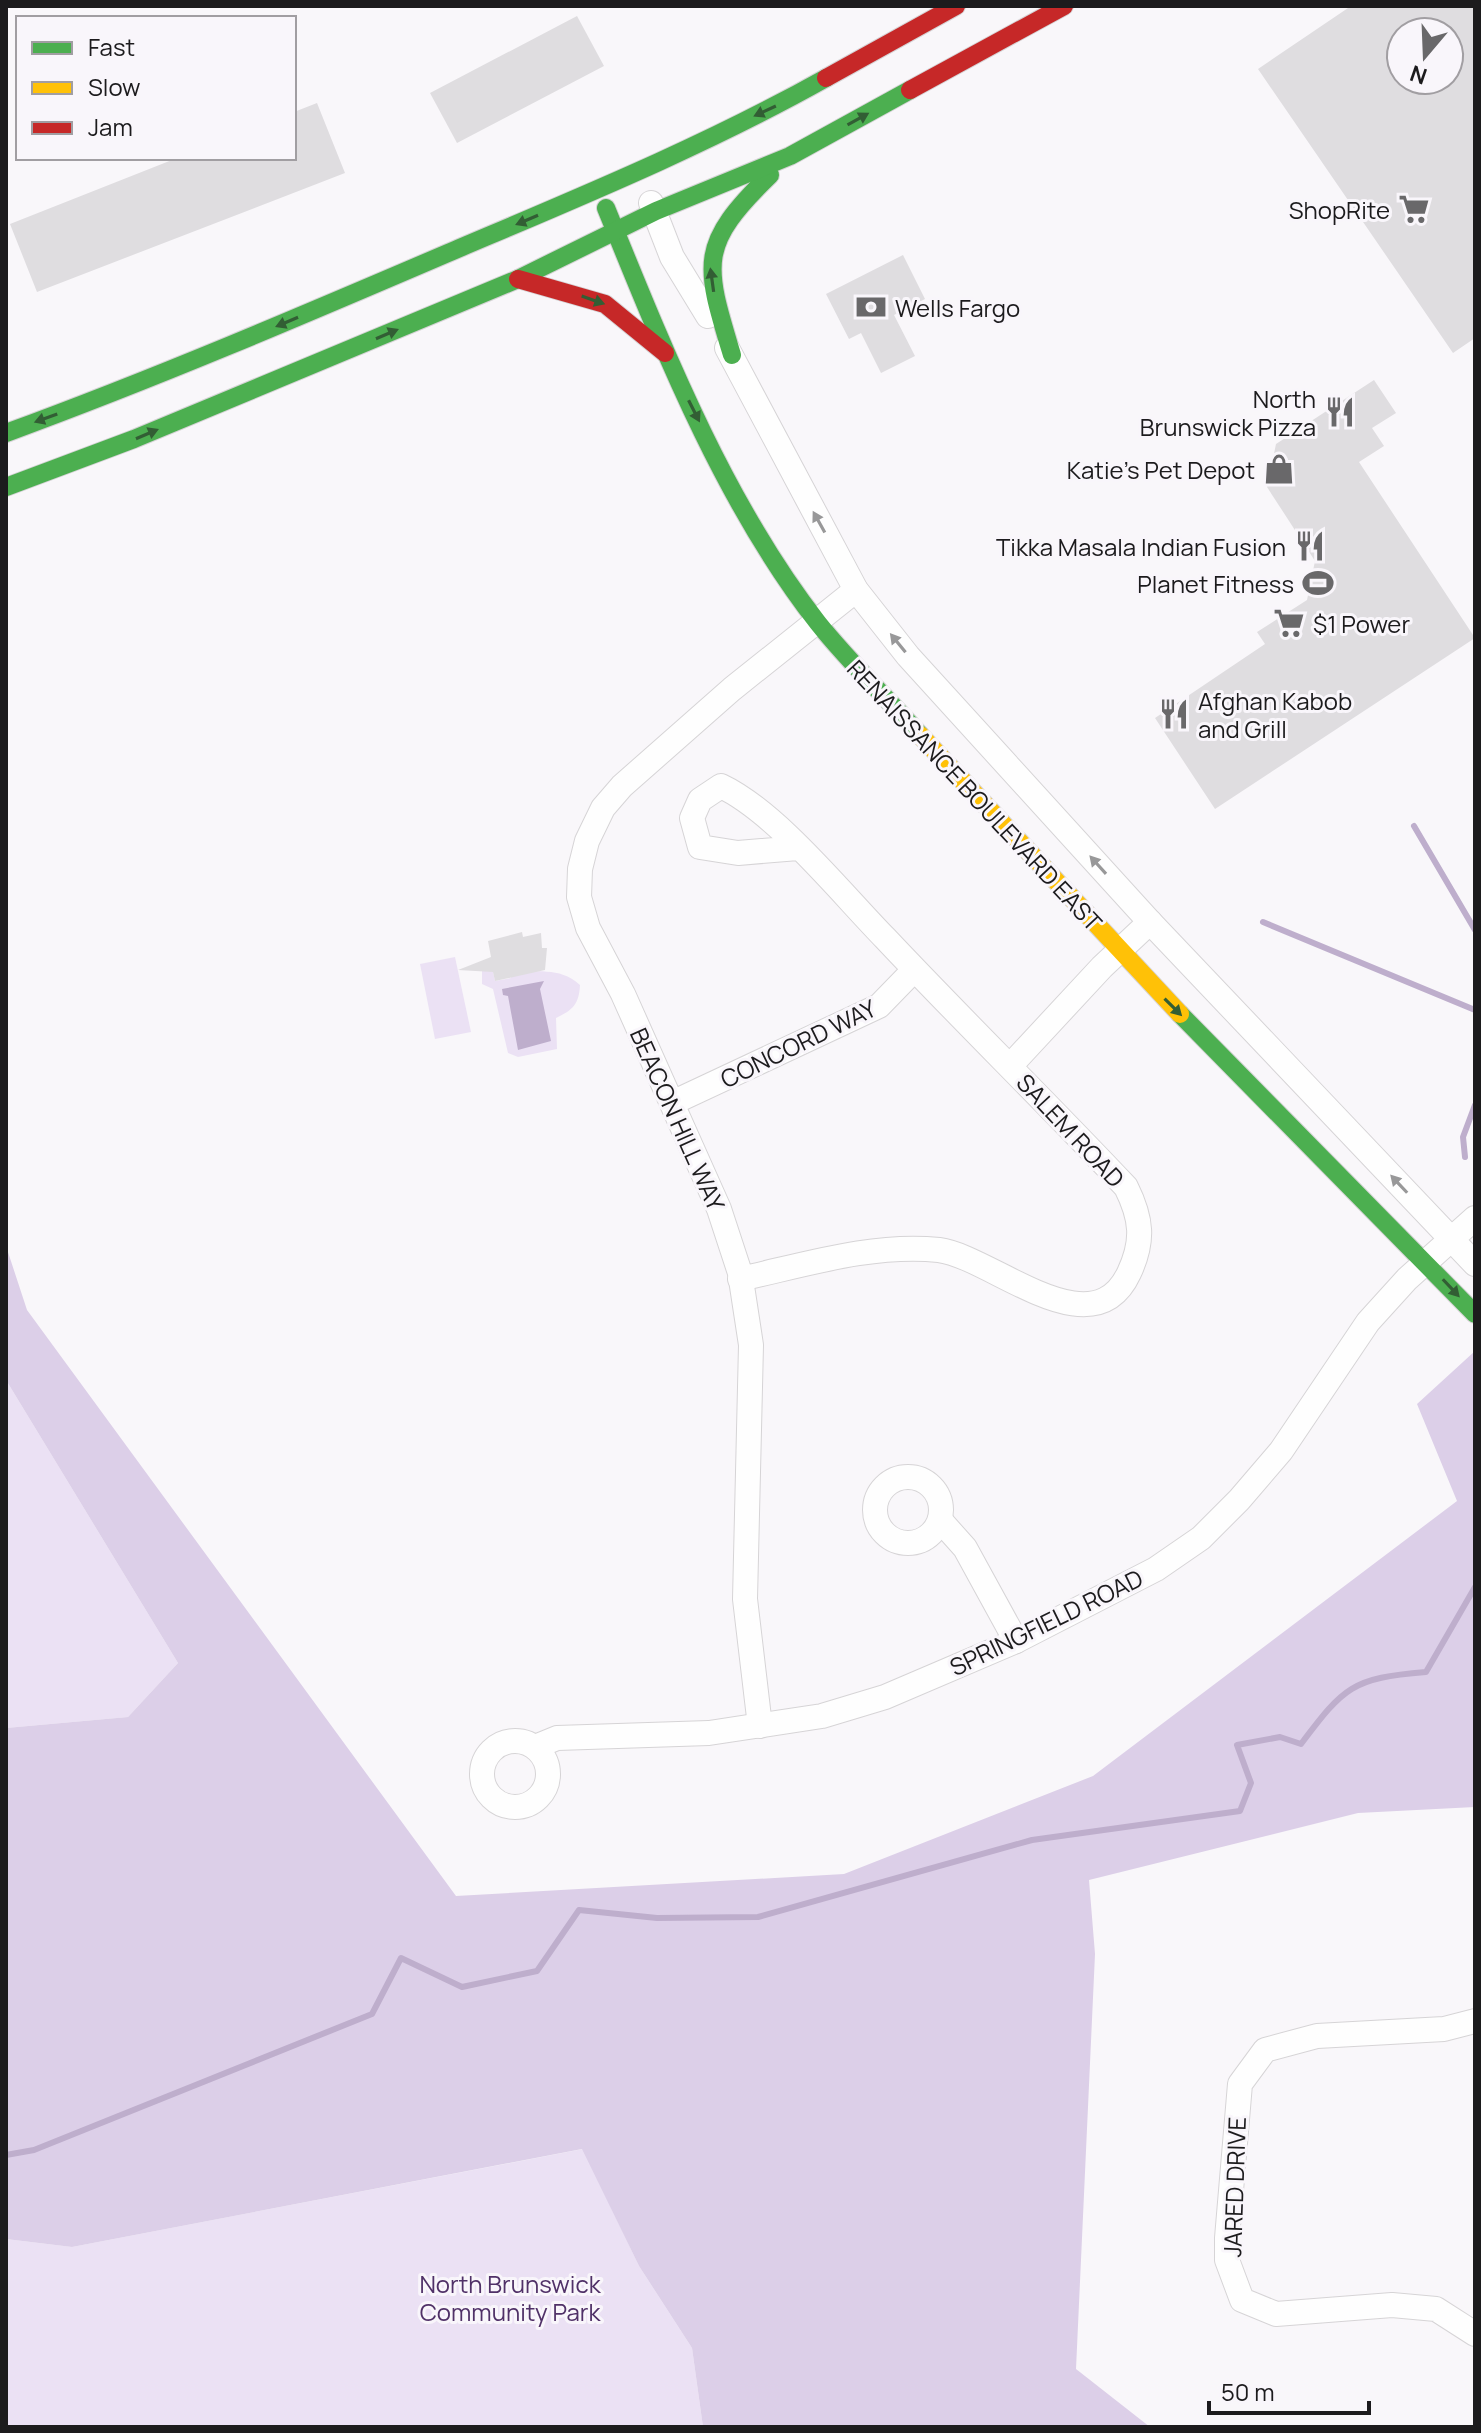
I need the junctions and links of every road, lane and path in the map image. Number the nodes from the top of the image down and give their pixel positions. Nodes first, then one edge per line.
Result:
1 (956, 6) edge
2 (1064, 6) edge
3 (790, 156) junction
4 (636, 172) junction
5 (598, 189) junction
6 (656, 211) junction
7 (616, 231) junction
8 (518, 279) junction
9 (665, 353) junction
10 (732, 355) junction
11 (6, 433) edge
12 (6, 487) edge
13 (856, 590) junction
14 (818, 623) junction
15 (798, 848) dead end
16 (1150, 922) junction
17 (1118, 951) junction
18 (914, 970) junction
19 (1011, 1065) junction
20 (672, 1103) junction
21 (1475, 1218) edge
22 (1452, 1240) junction
23 (1426, 1262) junction
24 (1475, 1264) edge
25 (740, 1279) junction
26 (1475, 1314) edge
27 (940, 1520) dead end
28 (1016, 1641) junction
29 (760, 1726) junction
30 (535, 1747) dead end
31 (1475, 2021) edge
32 (1475, 2334) edge

1 -> 4 main road
3 -> 2 main road
3 - 6 main road
10 -> 3 main road
4 - 5 main road
4 - 6 street, RENAISSANCE BOULEVARD EAST
5 - 7 main road, RENAISSANCE BOULEVARD EAST
5 -> 11 main road
6 - 7 main road
6 - 10 street, RENAISSANCE BOULEVARD EAST
7 - 8 main road
7 - 9 main road, RENAISSANCE BOULEVARD EAST
8 -> 9 main road
12 -> 8 main road
9 -> 14 main road, RENAISSANCE BOULEVARD EAST
13 -> 10 street, RENAISSANCE BOULEVARD EAST
13 - 14 street, BEACON HILL WAY
16 -> 13 street, RENAISSANCE BOULEVARD EAST
14 - 17 main road, RENAISSANCE BOULEVARD EAST
14 - 20 street, BEACON HILL WAY
15 - 18 street, SALEM ROAD
16 - 17 street
22 -> 16 street, RENAISSANCE BOULEVARD EAST
17 - 19 street
17 -> 23 main road, RENAISSANCE BOULEVARD EAST
18 - 19 street, SALEM ROAD
18 - 20 street, CONCORD WAY
19 - 25 street, SALEM ROAD
20 - 25 street, BEACON HILL WAY
21 - 22 street, SPRINGFIELD ROAD
22 - 23 street, SPRINGFIELD ROAD
22 - 24 street, RENAISSANCE BOULEVARD EAST
23 -> 26 main road, RENAISSANCE BOULEVARD EAST
23 - 28 street, SPRINGFIELD ROAD
25 - 29 street, BEACON HILL WAY
27 - 28 street
28 - 29 street, SPRINGFIELD ROAD
29 - 30 street, SPRINGFIELD ROAD
31 - 32 street, JARED DRIVE

